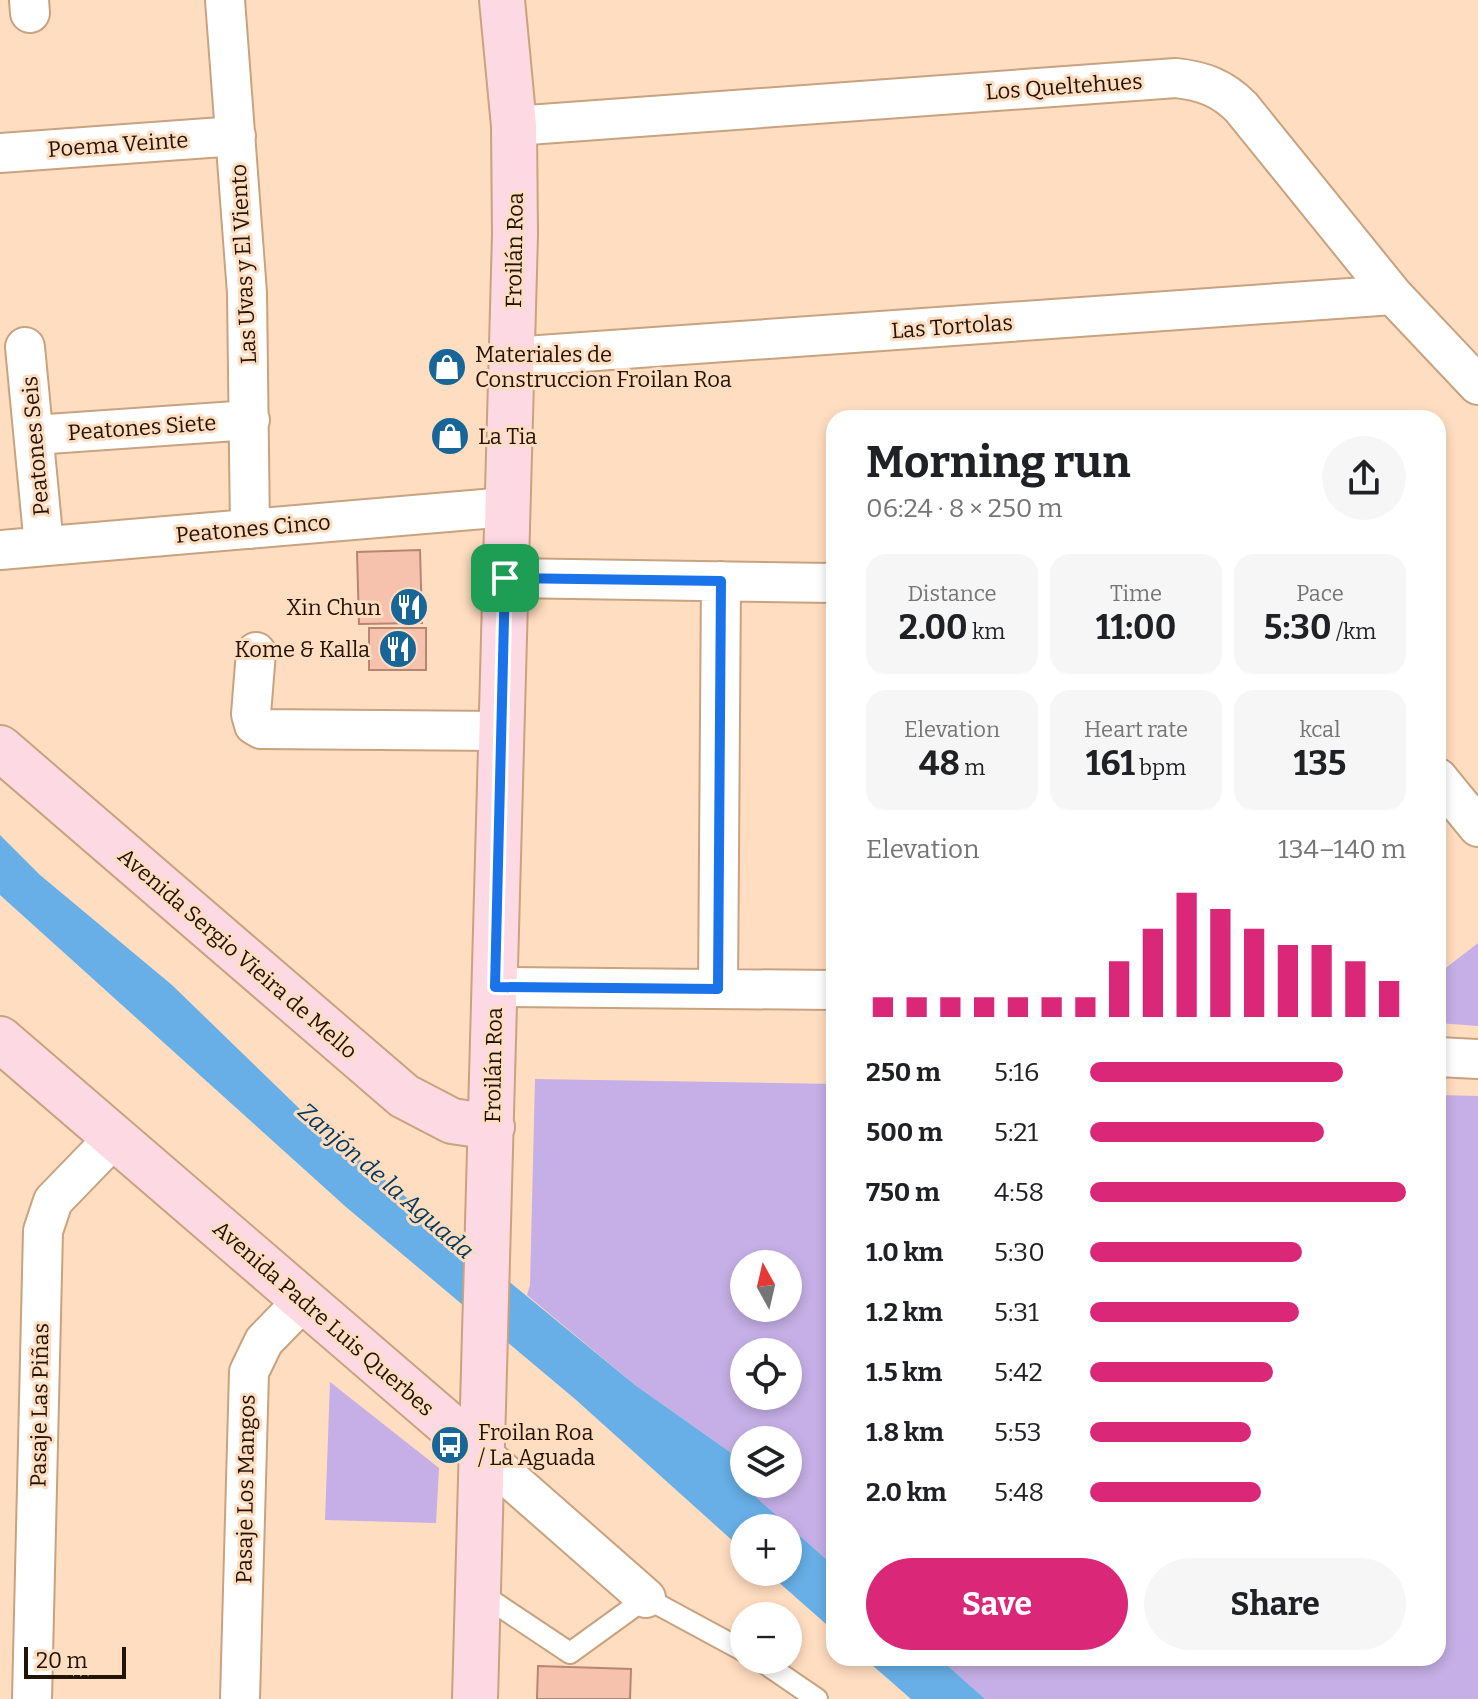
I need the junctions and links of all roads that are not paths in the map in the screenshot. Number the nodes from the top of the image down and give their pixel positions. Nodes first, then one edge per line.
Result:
1 (225, 0) edge
2 (502, 0) edge
3 (514, 126) junction
4 (236, 136) junction
5 (0, 153) edge
6 (1393, 295) junction
7 (25, 347) dead end
8 (511, 357) junction
9 (1478, 385) edge
10 (250, 420) junction
11 (34, 435) junction
12 (507, 507) junction
13 (250, 529) junction
14 (44, 546) junction
15 (0, 550) edge
16 (505, 578) junction
17 (721, 581) junction
18 (826, 583) edge
19 (256, 652) dead end
20 (501, 731) junction
21 (0, 748) edge
22 (1446, 788) edge
23 (1478, 827) edge
24 (495, 987) junction
25 (718, 989) junction
26 (826, 990) edge
27 (0, 1039) edge
28 (1446, 1057) edge
29 (1478, 1059) edge
30 (492, 1127) junction
31 (115, 1137) junction
32 (304, 1300) junction
33 (481, 1453) junction
34 (477, 1591) junction
35 (646, 1598) junction
36 (730, 1643) edge
37 (780, 1674) edge
38 (32, 1699) edge
39 (240, 1699) edge
40 (475, 1699) edge
41 (817, 1699) edge

1 - 4 street, Las Uvas y El Viento
2 - 3 main road, Froilán Roa
3 - 6 street, Los Queltehues
3 - 8 main road, Froilán Roa
4 - 5 street, Poema Veinte
4 - 10 street, Las Uvas y El Viento
6 - 8 street, Las Tortolas
6 - 9 street, Los Queltehues
7 - 11 street, Peatones Seis
8 - 12 main road, Froilán Roa
10 - 11 street, Peatones Siete
10 - 13 street, Las Uvas y El Viento
11 - 14 street, Peatones Seis
12 - 13 street, Peatones Cinco
12 - 16 main road, Froilán Roa
13 - 14 street, Peatones Cinco
14 - 15 street, Peatones Cinco
16 - 17 street
16 - 20 main road, Froilán Roa
17 - 18 street
17 - 25 street
19 - 20 street
20 - 24 main road, Froilán Roa
21 - 30 main road, Avenida Sergio Vieira de Mello
22 - 23 street
24 - 25 street
24 - 30 main road, Froilán Roa
25 - 26 street
27 - 31 main road, Avenida Padre Luis Querbes
28 - 29 street
30 - 33 main road, Froilán Roa
31 - 32 main road, Avenida Padre Luis Querbes
31 - 38 street, Pasaje Las Piñas
32 - 33 main road, Avenida Padre Luis Querbes
32 - 39 street, Pasaje Los Mangos
33 - 34 main road, Froilán Roa
33 - 35 street, Avenida Padre Luis Querbes
34 - 35 lane
34 - 40 main road, Froilán Roa
35 - 36 lane
37 - 41 lane

